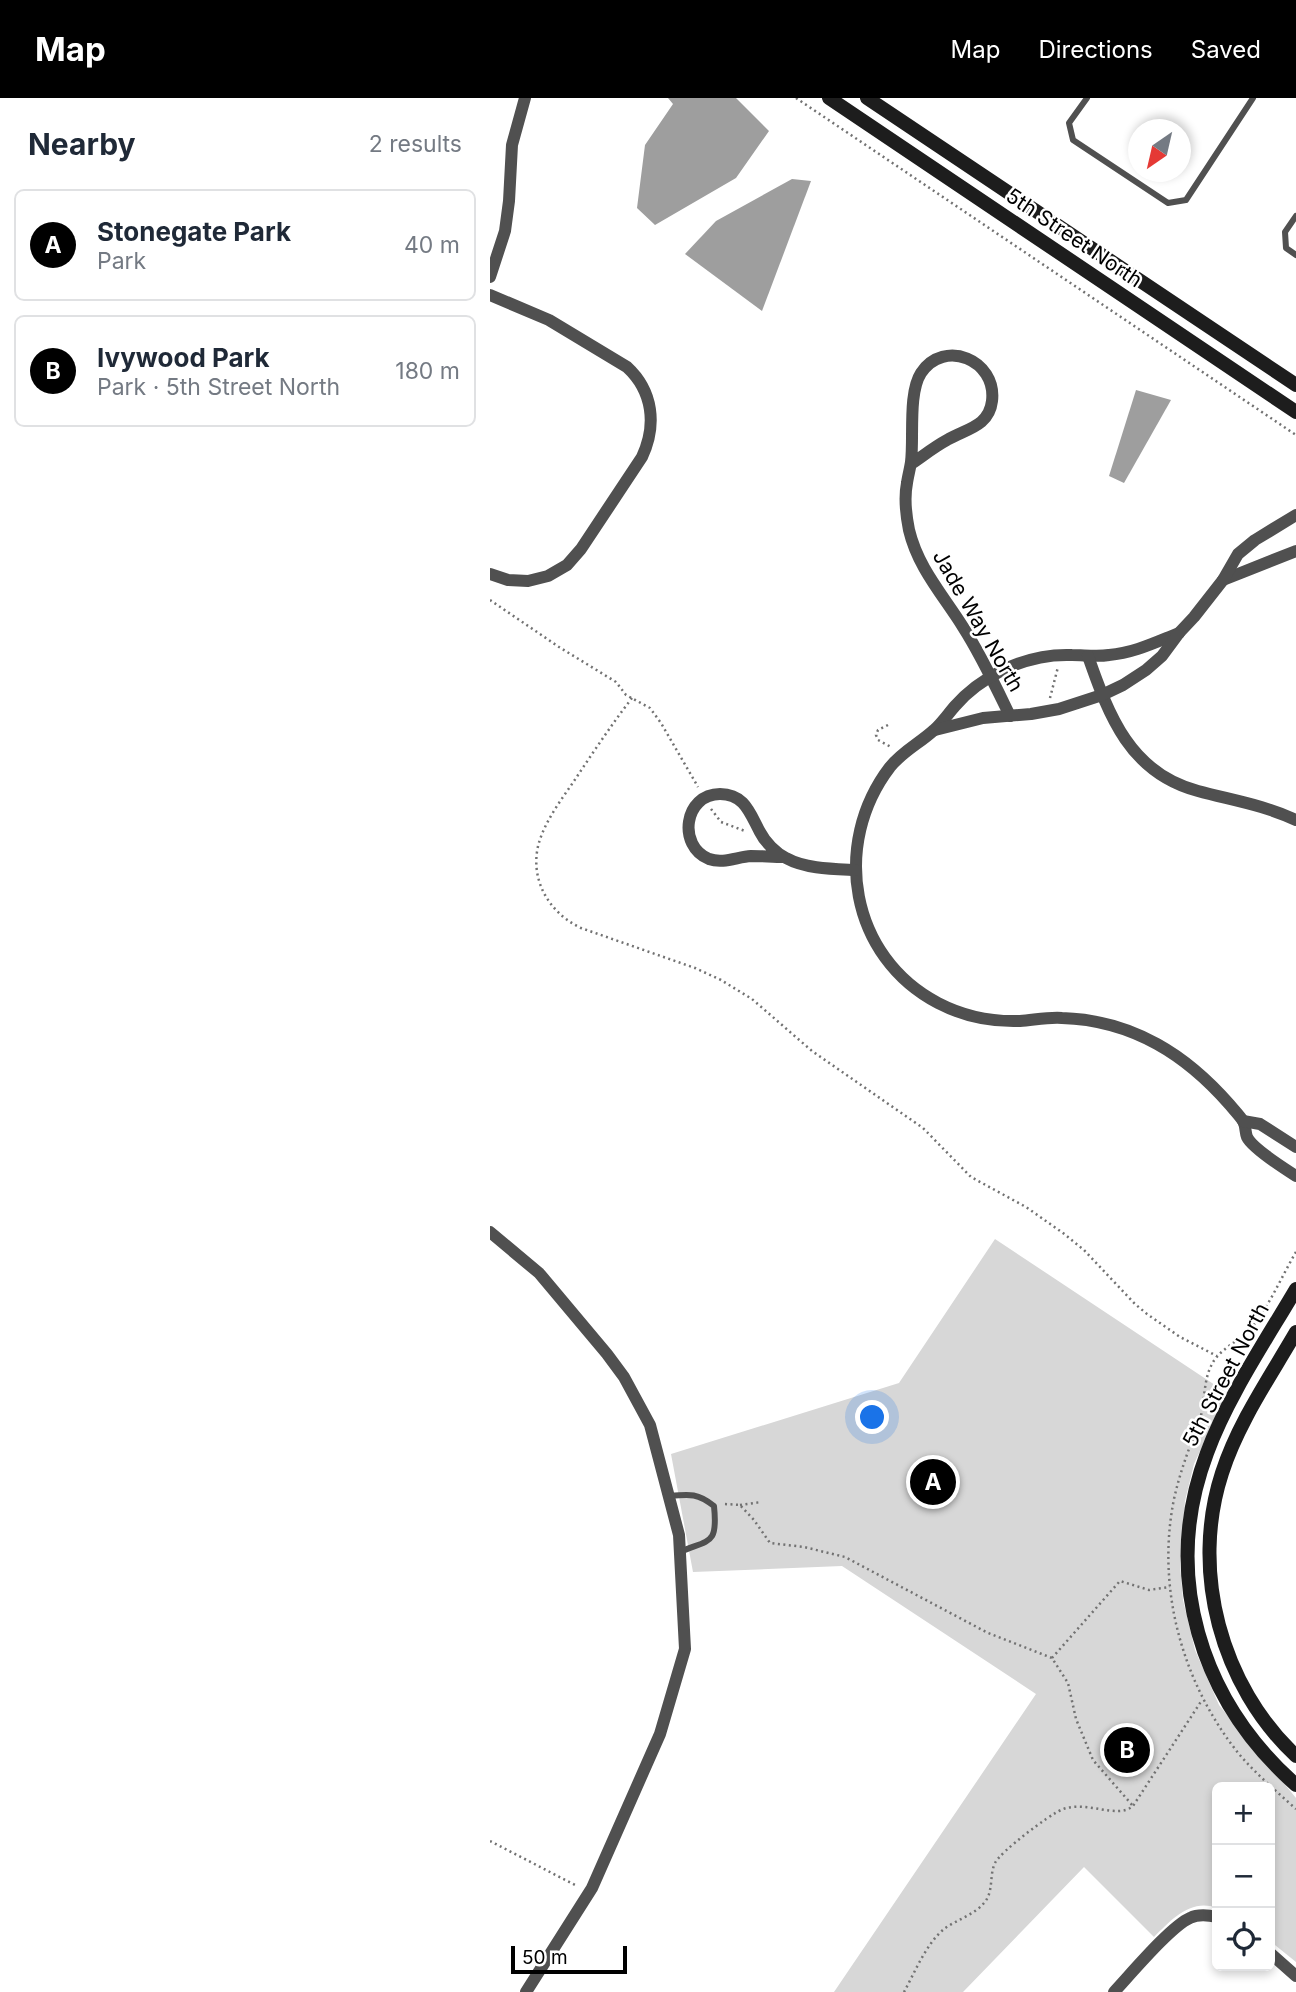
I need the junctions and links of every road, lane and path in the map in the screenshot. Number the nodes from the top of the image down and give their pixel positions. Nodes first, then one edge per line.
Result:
1 (525, 98) edge
2 (796, 98) edge
3 (829, 98) edge
4 (867, 98) edge
5 (1087, 98) edge
6 (1252, 98) edge
7 (1296, 216) edge
8 (1296, 255) edge
9 (490, 277) edge
10 (490, 295) edge
11 (1296, 385) edge
12 (1296, 412) edge
13 (1296, 435) edge
14 (911, 464) junction
15 (1296, 515) edge
16 (1296, 551) edge
17 (490, 574) edge
18 (1223, 580) junction
19 (490, 600) edge
20 (1179, 633) junction
21 (1088, 656) junction
22 (1058, 664) dead end
23 (991, 677) junction
24 (1102, 695) junction
25 (632, 698) junction
26 (1050, 701) dead end
27 (1010, 716) junction
28 (888, 725) dead end
29 (935, 730) junction
30 (894, 749) dead end
31 (700, 791) dead end
32 (709, 807) dead end
33 (1296, 820) edge
34 (751, 834) dead end
35 (784, 857) junction
36 (855, 870) junction
37 (1243, 1121) junction
38 (1296, 1147) edge
39 (1296, 1176) edge
40 (490, 1231) edge
41 (1296, 1289) edge
42 (1296, 1332) edge
43 (1217, 1356) dead end
44 (669, 1496) junction
45 (761, 1502) dead end
46 (740, 1505) junction
47 (715, 1506) junction
48 (680, 1552) junction
49 (1170, 1587) dead end
50 (1052, 1658) junction
51 (1203, 1699) dead end
52 (1296, 1756) edge
53 (1296, 1785) edge
54 (1133, 1806) junction
55 (490, 1840) edge
56 (589, 1892) junction
57 (1212, 1916) edge
58 (1275, 1957) edge
59 (1296, 1976) edge
60 (526, 1992) edge
61 (904, 1992) edge
62 (1114, 1992) edge

1 - 9 street
2 - 13 path
3 - 12 street, 5th Street North
4 - 11 street, 5th Street North
5 - 6 lane
7 - 8 lane
10 - 17 street
14 - 14 street, Jade Way North
14 - 23 street, Jade Way North
15 - 18 street
16 - 18 street
18 - 20 street
19 - 25 path
20 - 21 street
20 - 24 street
21 - 23 street
21 - 24 street
22 - 26 path
23 - 27 street, Jade Way North
23 - 29 street
24 - 27 street
24 - 33 street
25 - 31 path
25 - 43 path
27 - 29 street
28 - 30 path
29 - 36 street
32 - 34 path
35 - 35 street
35 - 36 street
36 - 37 street
37 - 38 street
37 - 39 street
40 - 44 street
41 - 53 street, 5th Street North
42 - 52 street, 5th Street North
44 - 47 lane
44 - 48 street
45 - 46 path
46 - 47 path
46 - 50 path
47 - 48 lane
48 - 56 street
49 - 50 path
50 - 54 path
51 - 54 path
54 - 61 path
55 - 56 path
56 - 60 street
57 - 62 street
58 - 59 street

